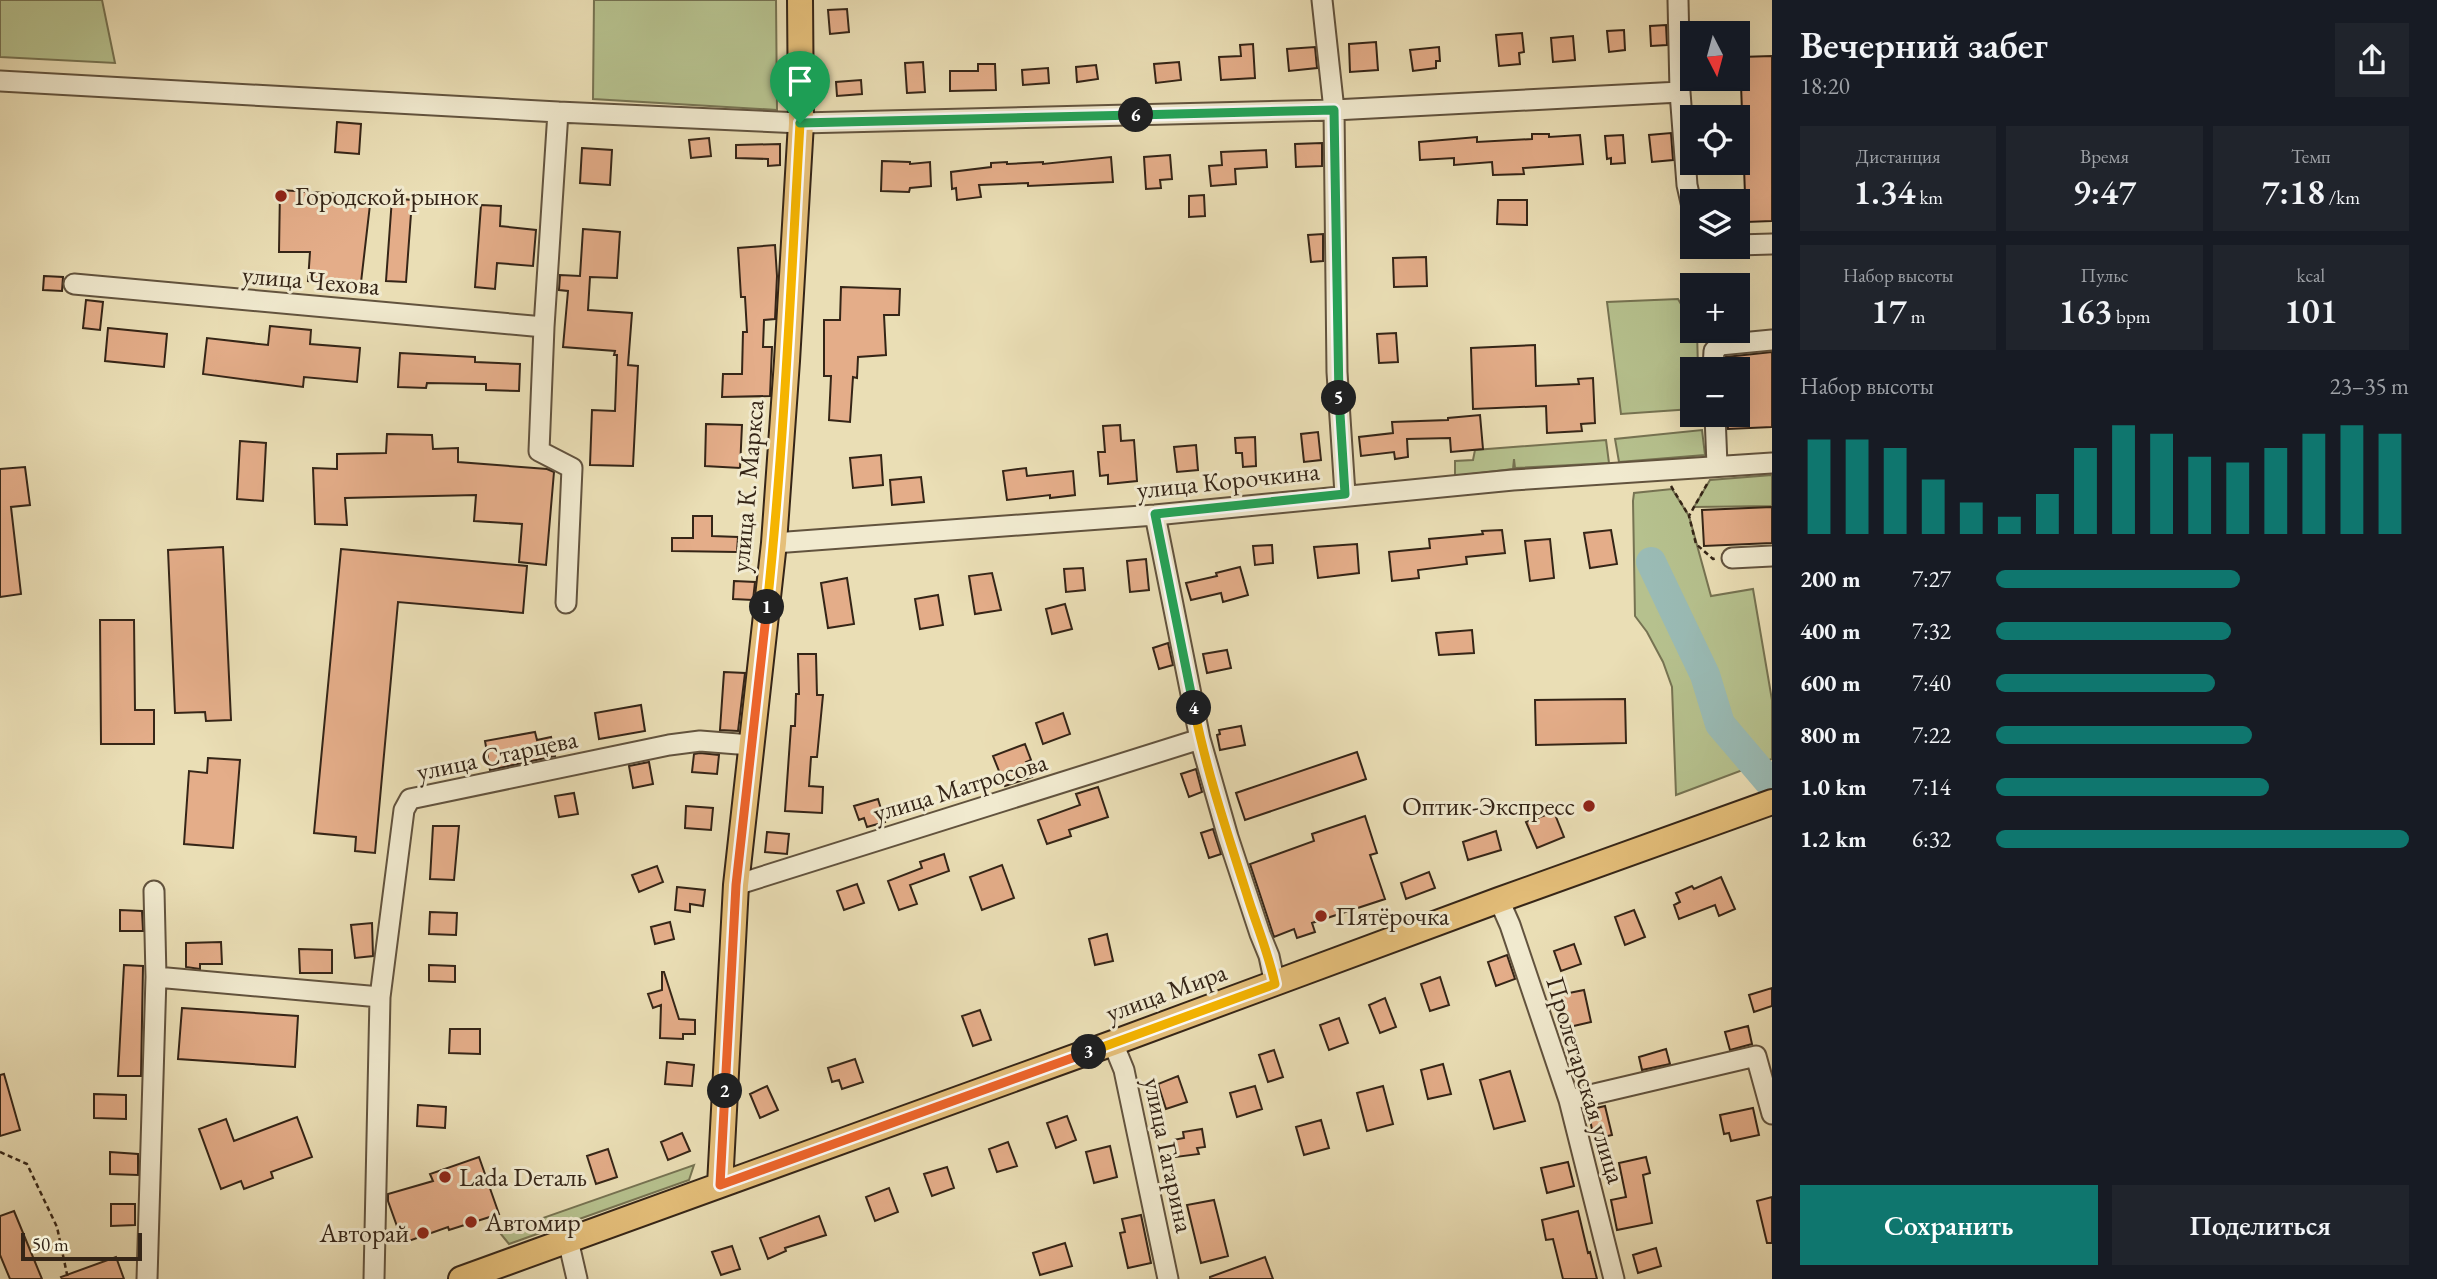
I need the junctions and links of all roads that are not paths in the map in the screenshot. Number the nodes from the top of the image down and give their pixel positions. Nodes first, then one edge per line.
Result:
1 (800, 0) edge
2 (1322, 0) edge
3 (1678, 0) edge
4 (0, 81) edge
5 (1680, 92) junction
6 (1334, 110) junction
7 (558, 112) junction
8 (800, 123) junction
9 (1689, 189) edge
10 (1772, 244) edge
11 (1750, 245) edge
12 (74, 284) dead end
13 (544, 327) junction
14 (1772, 340) edge
15 (1714, 357) edge
16 (1715, 427) edge
17 (1772, 463) edge
18 (1717, 466) junction
19 (1345, 494) junction
20 (1155, 514) junction
21 (774, 543) junction
22 (1772, 556) edge
23 (1732, 558) road end
24 (566, 603) dead end
25 (1200, 739) junction
26 (751, 745) junction
27 (1772, 802) edge
28 (736, 885) junction
29 (154, 891) dead end
30 (1499, 900) junction
31 (156, 977) junction
32 (1275, 984) junction
33 (380, 997) junction
34 (1113, 1043) junction
35 (1569, 1100) junction
36 (1772, 1114) edge
37 (720, 1185) junction
38 (568, 1240) junction
39 (147, 1279) edge
40 (374, 1279) edge
41 (461, 1279) edge
42 (578, 1279) edge
43 (1168, 1279) edge
44 (1614, 1279) edge

1 - 8 main road, улица К. Маркса
2 - 6 street
3 - 5 street
4 - 7 street
5 - 6 street
5 - 9 street
6 - 8 street
6 - 19 street
7 - 8 street
7 - 13 street
8 - 21 main road, улица К. Маркса
10 - 11 street
12 - 13 street, улица Чехова
13 - 24 street
14 - 15 street
16 - 18 street
17 - 18 street, улица Корочкина
18 - 19 street, улица Корочкина
19 - 20 street, улица Корочкина
20 - 21 street, улица Корочкина
20 - 25 street
21 - 26 main road, улица К. Маркса
22 - 23 street
25 - 28 street, улица Матросова
25 - 32 street
26 - 28 main road, улица К. Маркса
26 - 33 street, улица Старцева
27 - 30 main road, улица Мира
28 - 37 main road, улица К. Маркса
29 - 31 street
30 - 32 main road, улица Мира
30 - 35 street, Пролетарская улица
31 - 33 street
31 - 39 street
32 - 34 main road, улица Мира
33 - 40 street, улица Старцева
34 - 37 main road, улица Мира
34 - 43 street, улица Гагарина
35 - 36 street
35 - 44 street, Пролетарская улица
37 - 38 main road, улица Мира
38 - 41 main road, улица Мира
38 - 42 street

